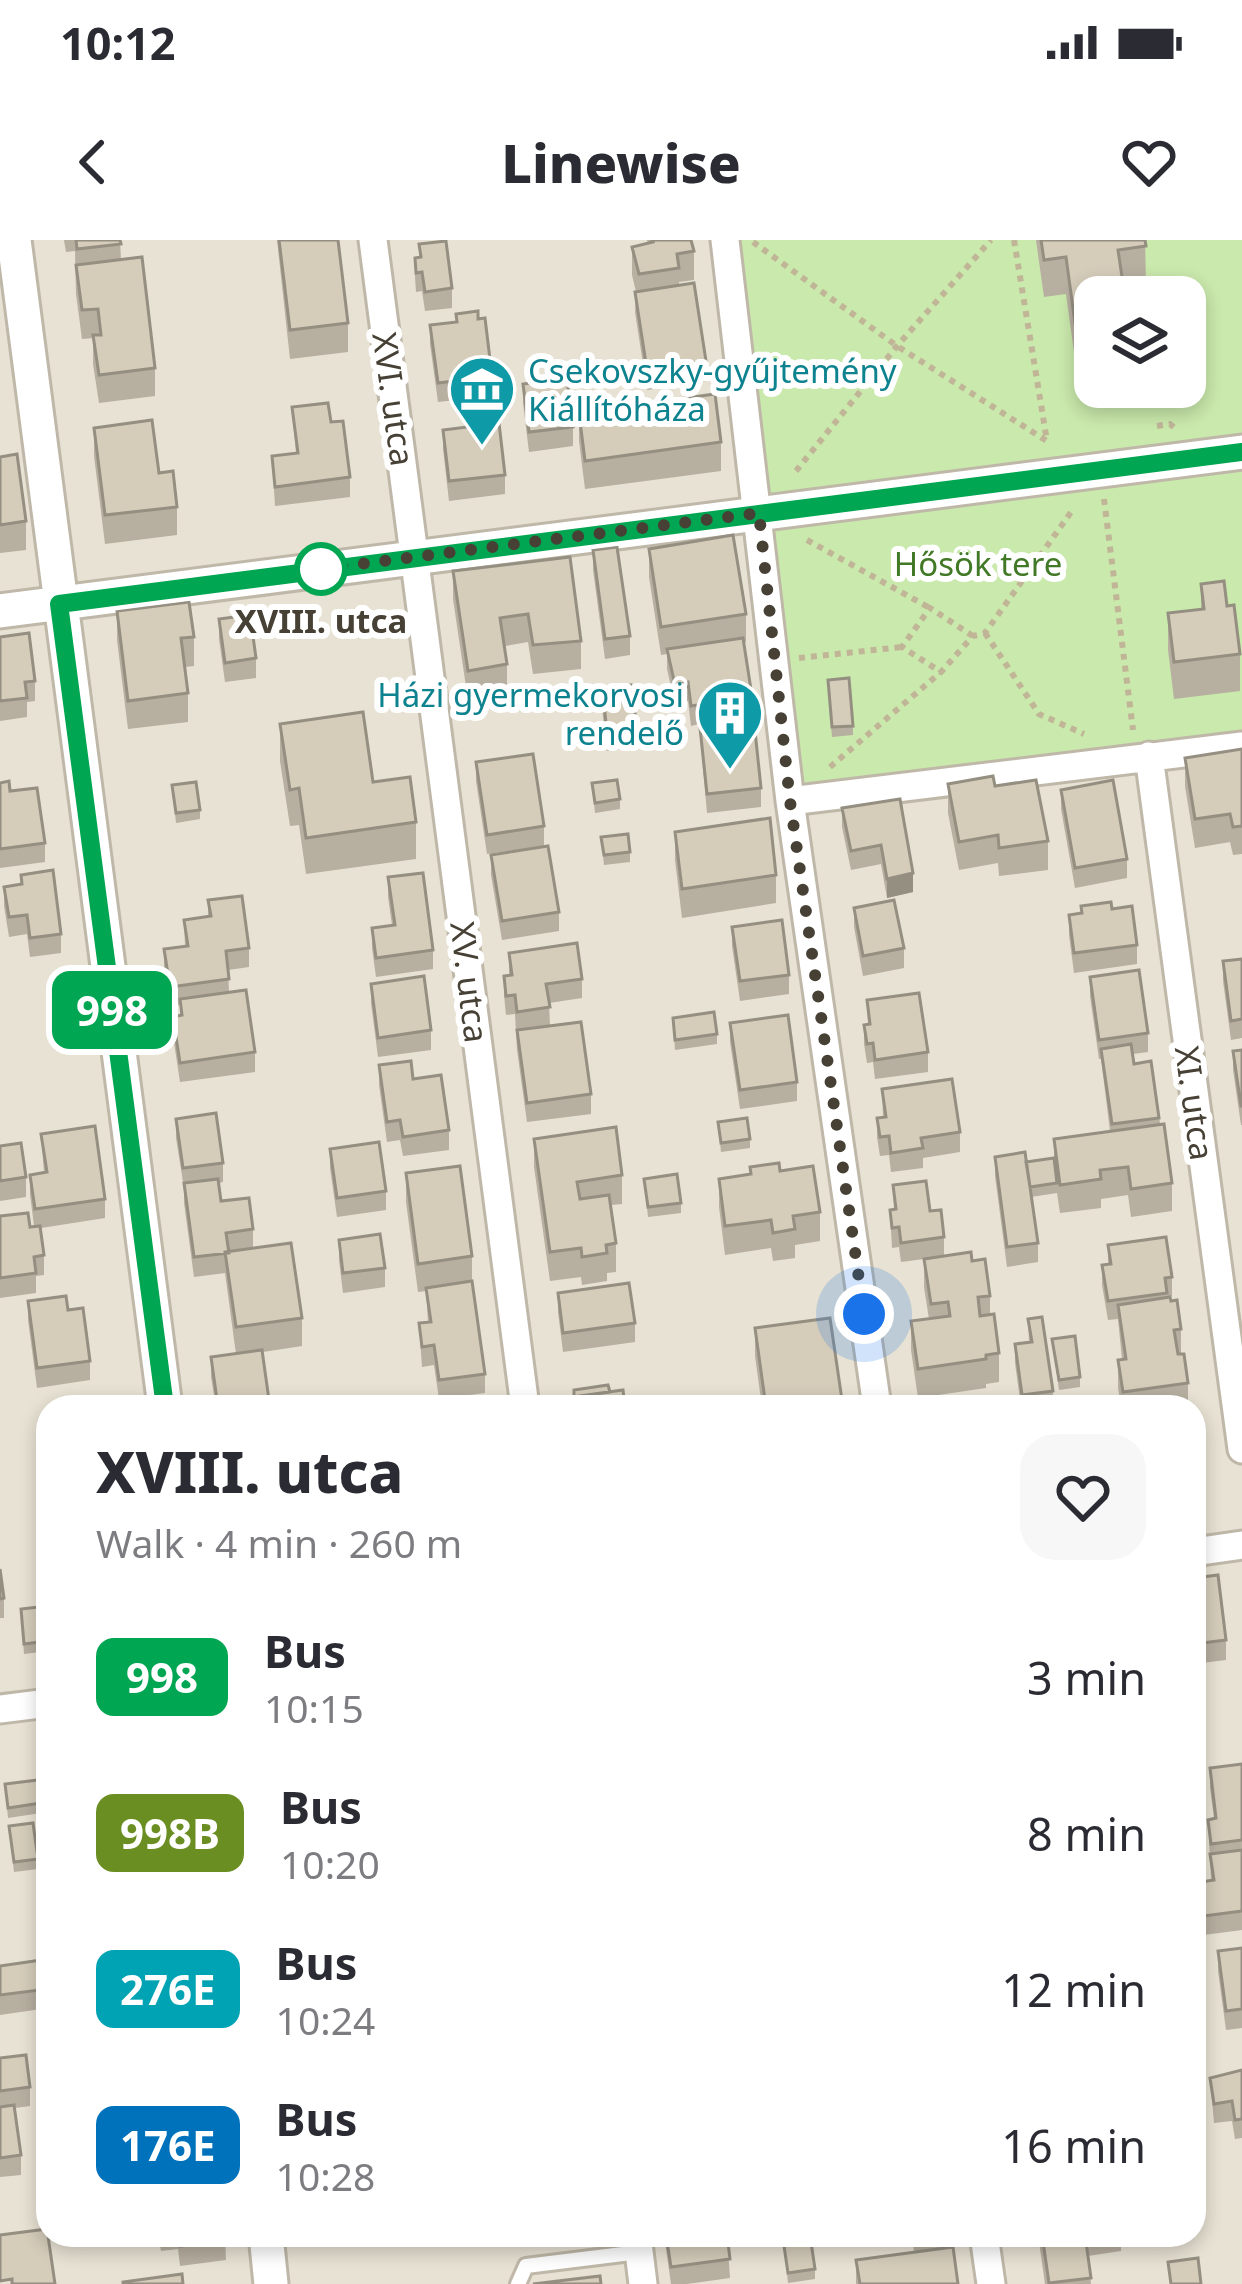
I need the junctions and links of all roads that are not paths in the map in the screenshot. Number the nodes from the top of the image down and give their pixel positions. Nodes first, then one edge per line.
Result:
1 (14, 240) edge
2 (373, 240) edge
3 (725, 240) edge
4 (1242, 452) edge
5 (759, 513) junction
6 (415, 557) junction
7 (59, 604) junction
8 (0, 611) edge
9 (1242, 746) edge
10 (1143, 757) junction
11 (790, 801) junction
12 (163, 1395) edge
13 (523, 1395) edge
14 (875, 1395) edge
15 (1242, 1449) edge
16 (1242, 1545) edge
17 (1206, 1550) edge
18 (36, 1704) edge
19 (0, 1709) edge
20 (267, 2247) edge
21 (619, 2247) edge
22 (638, 2247) edge
23 (986, 2247) edge
24 (271, 2284) edge
25 (518, 2284) edge
26 (643, 2284) edge
27 (991, 2284) edge

1 - 7 street
2 - 6 street, XVI. utca
3 - 5 street
4 - 5 street
5 - 6 street
5 - 11 street
6 - 7 street
6 - 13 street, XV. utca
7 - 8 street
7 - 12 street
9 - 10 street
10 - 11 street
10 - 15 street, XI. utca
11 - 14 street
16 - 17 street
18 - 19 street
20 - 24 street
21 - 25 lane
22 - 26 street
23 - 27 street

